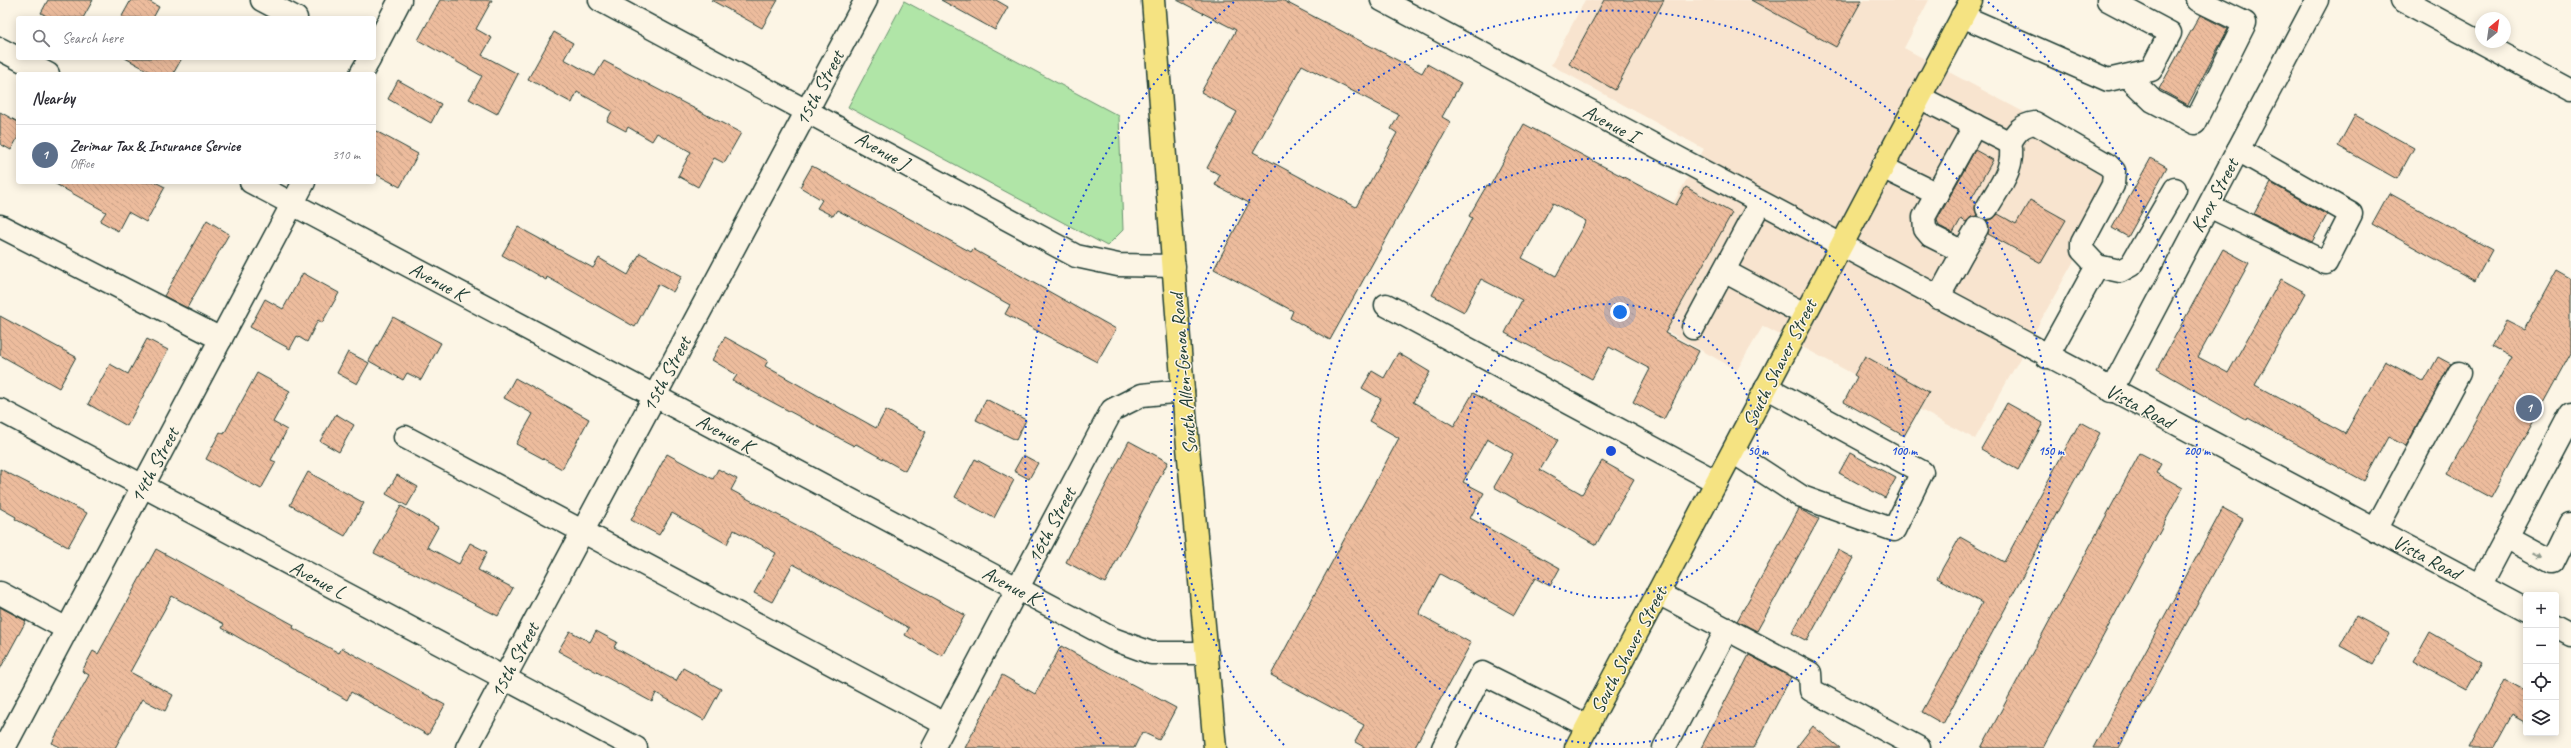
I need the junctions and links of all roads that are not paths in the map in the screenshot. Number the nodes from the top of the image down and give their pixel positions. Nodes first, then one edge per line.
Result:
1 (262, 0) edge
2 (400, 0) edge
3 (600, 0) edge
4 (866, 0) edge
5 (1153, 0) edge
6 (1382, 0) edge
7 (2108, 0) edge
8 (2198, 0) edge
9 (2317, 0) edge
10 (2402, 0) edge
11 (1966, 8) edge
12 (292, 16) edge
13 (376, 46) edge
14 (0, 48) edge
15 (16, 57) edge
16 (22, 60) edge
17 (369, 60) edge
18 (44, 72) edge
19 (362, 72) edge
20 (2126, 76) junction
21 (2571, 90) edge
22 (1919, 97) junction
23 (807, 110) junction
24 (1975, 126) junction
25 (2010, 143) junction
26 (2238, 150) junction
27 (1882, 167) junction
28 (255, 184) edge
29 (303, 184) edge
30 (2175, 189) dead end
31 (1937, 194) junction
32 (1760, 203) junction
33 (292, 204) junction
34 (2208, 206) junction
35 (1987, 208) dead end
36 (0, 226) edge
37 (1976, 228) dead end
38 (1840, 245) junction
39 (1963, 252) junction
40 (1174, 266) junction
41 (2097, 266) junction
42 (1724, 271) junction
43 (1938, 298) junction
44 (1386, 305) dead end
45 (1804, 314) junction
46 (1693, 328) dead end
47 (221, 339) junction
48 (2047, 357) junction
49 (2459, 374) dead end
50 (1766, 387) junction
51 (2111, 391) junction
52 (1183, 392) junction
53 (655, 396) junction
54 (0, 410) edge
55 (2571, 414) edge
56 (405, 437) dead end
57 (1733, 452) junction
58 (1717, 482) junction
59 (143, 486) junction
60 (2571, 523) edge
61 (2375, 530) junction
62 (583, 531) junction
63 (2506, 537) junction
64 (2566, 545) edge
65 (2480, 586) junction
66 (1017, 588) junction
67 (0, 593) edge
68 (1658, 593) junction
69 (2523, 608) edge
70 (2559, 628) edge
71 (67, 629) junction
72 (1727, 629) junction
73 (2571, 634) edge
74 (1206, 653) junction
75 (505, 678) junction
76 (945, 724) junction
77 (1588, 726) junction
78 (4, 748) edge
79 (467, 748) edge
80 (636, 748) edge
81 (933, 748) edge
82 (1215, 748) edge
83 (1443, 748) edge
84 (1576, 748) edge
85 (1664, 748) edge
86 (1919, 748) edge

1 - 12 street
2 - 13 street
3 - 23 street, Avenue J
4 - 23 street, 15th Street
5 - 40 main road, South Allen-Genoa Road
6 - 32 street, Avenue I
7 - 20 street
8 - 20 street
9 - 26 street, Knox Street
10 - 21 street
11 - 20 street
11 - 22 main road, South Shaver Street
14 - 15 street
16 - 18 street
17 - 19 street
22 - 24 street
22 - 27 main road, South Shaver Street
23 - 40 street, Avenue J
23 - 53 street, 15th Street
24 - 25 street
24 - 31 street
25 - 35 street
25 - 41 street
26 - 34 street, Knox Street
26 - 34 street
27 - 31 street
27 - 38 main road, South Shaver Street
28 - 33 street, Avenue K
29 - 33 street, 14th Street
30 - 41 street
31 - 39 street
32 - 38 street, Avenue I
32 - 42 street
33 - 47 street, 14th Street
33 - 53 street, Avenue K
34 - 51 street, Knox Street
36 - 47 street
37 - 39 street
38 - 43 street, Vista Road
38 - 45 main road, South Shaver Street
39 - 43 street
40 - 52 main road, South Allen-Genoa Road
41 - 48 street
42 - 45 street
42 - 46 street
43 - 48 street, Vista Road
44 - 58 street
45 - 50 main road, South Shaver Street
47 - 59 street, 14th Street
48 - 51 street, Vista Road
49 - 61 street
50 - 57 main road, South Shaver Street
50 - 57 street
51 - 61 street, Vista Road
52 - 66 street, 16th Street
52 - 74 main road, South Allen-Genoa Road
53 - 62 street, 15th Street
53 - 66 street, Avenue K
54 - 59 street, Avenue L
55 - 63 street
56 - 62 street
57 - 58 main road, South Shaver Street
58 - 68 main road, South Shaver Street
59 - 71 street, 14th Street
59 - 75 street, Avenue L
60 - 64 street
61 - 65 street, Vista Road
62 - 75 street, 15th Street
62 - 76 street
63 -> 64 street
63 - 65 street
65 - 69 street, Vista Road
66 - 74 street, Avenue K
66 - 76 street, 16th Street
67 - 71 street
68 - 72 street
68 - 77 main road, South Shaver Street
70 - 73 street
71 - 78 street, 14th Street
72 - 85 street
72 - 86 street
74 - 82 main road, South Allen-Genoa Road
75 - 79 street, 15th Street
75 - 80 street, Avenue L
76 - 81 street, 16th Street
77 - 83 street
77 - 84 main road, South Shaver Street

